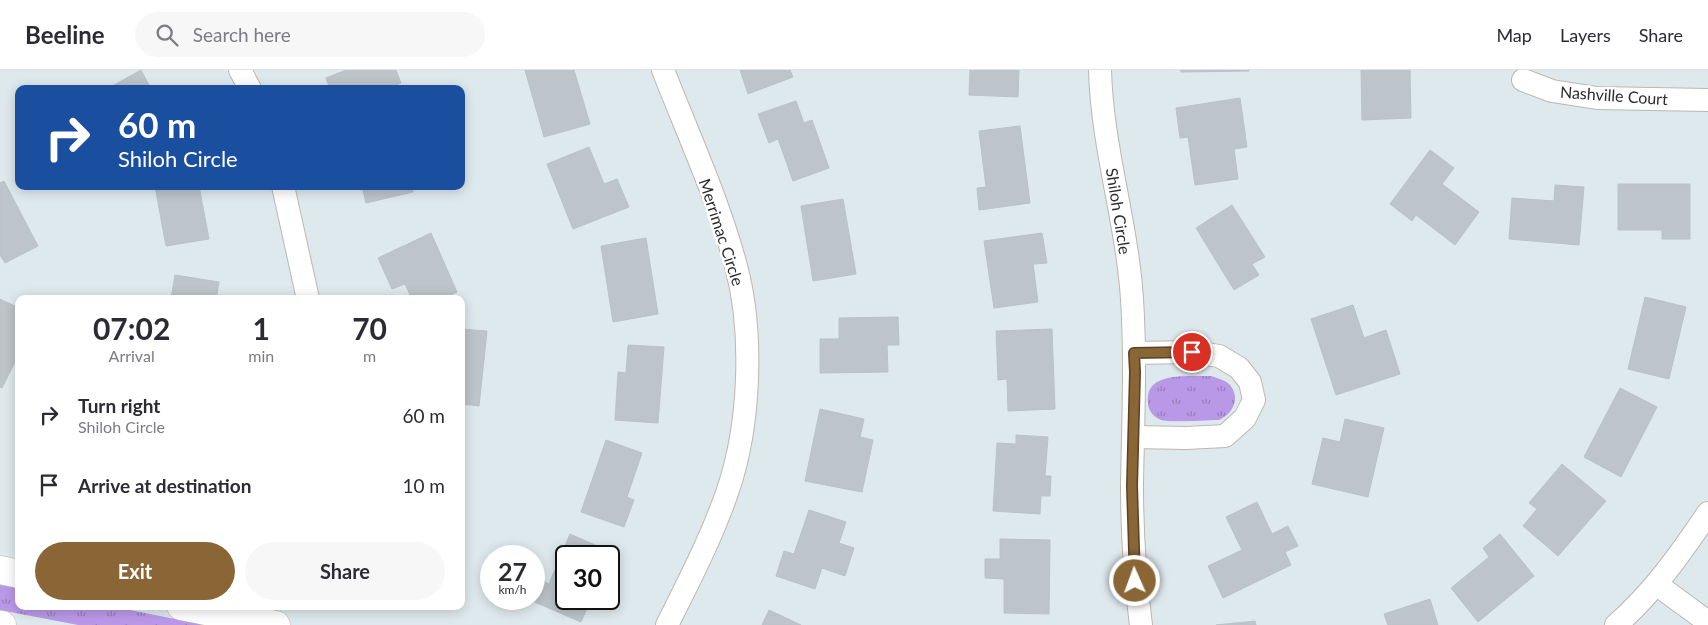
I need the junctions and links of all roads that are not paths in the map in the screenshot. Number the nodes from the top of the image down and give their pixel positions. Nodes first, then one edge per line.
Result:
1 (240, 70) edge
2 (663, 70) edge
3 (1100, 70) edge
4 (1523, 80) dead end
5 (248, 85) edge
6 (1708, 100) edge
7 (285, 190) edge
8 (307, 295) edge
9 (1134, 353) junction
10 (1134, 437) junction
11 (1708, 513) edge
12 (0, 570) edge
13 (15, 573) edge
14 (1656, 584) junction
15 (202, 610) edge
16 (1708, 622) edge
17 (276, 625) edge
18 (667, 625) edge
19 (1140, 625) edge
20 (1616, 625) edge

1 - 5 street
2 - 18 street, Merrimac Circle
3 - 9 street, Shiloh Circle
4 - 6 street, Nashville Court
7 - 8 street
9 - 10 street, Shiloh Circle
9 - 10 street
10 - 19 street, Shiloh Circle
11 - 14 street
12 - 13 street
14 - 16 street
14 - 20 street
15 - 17 street

